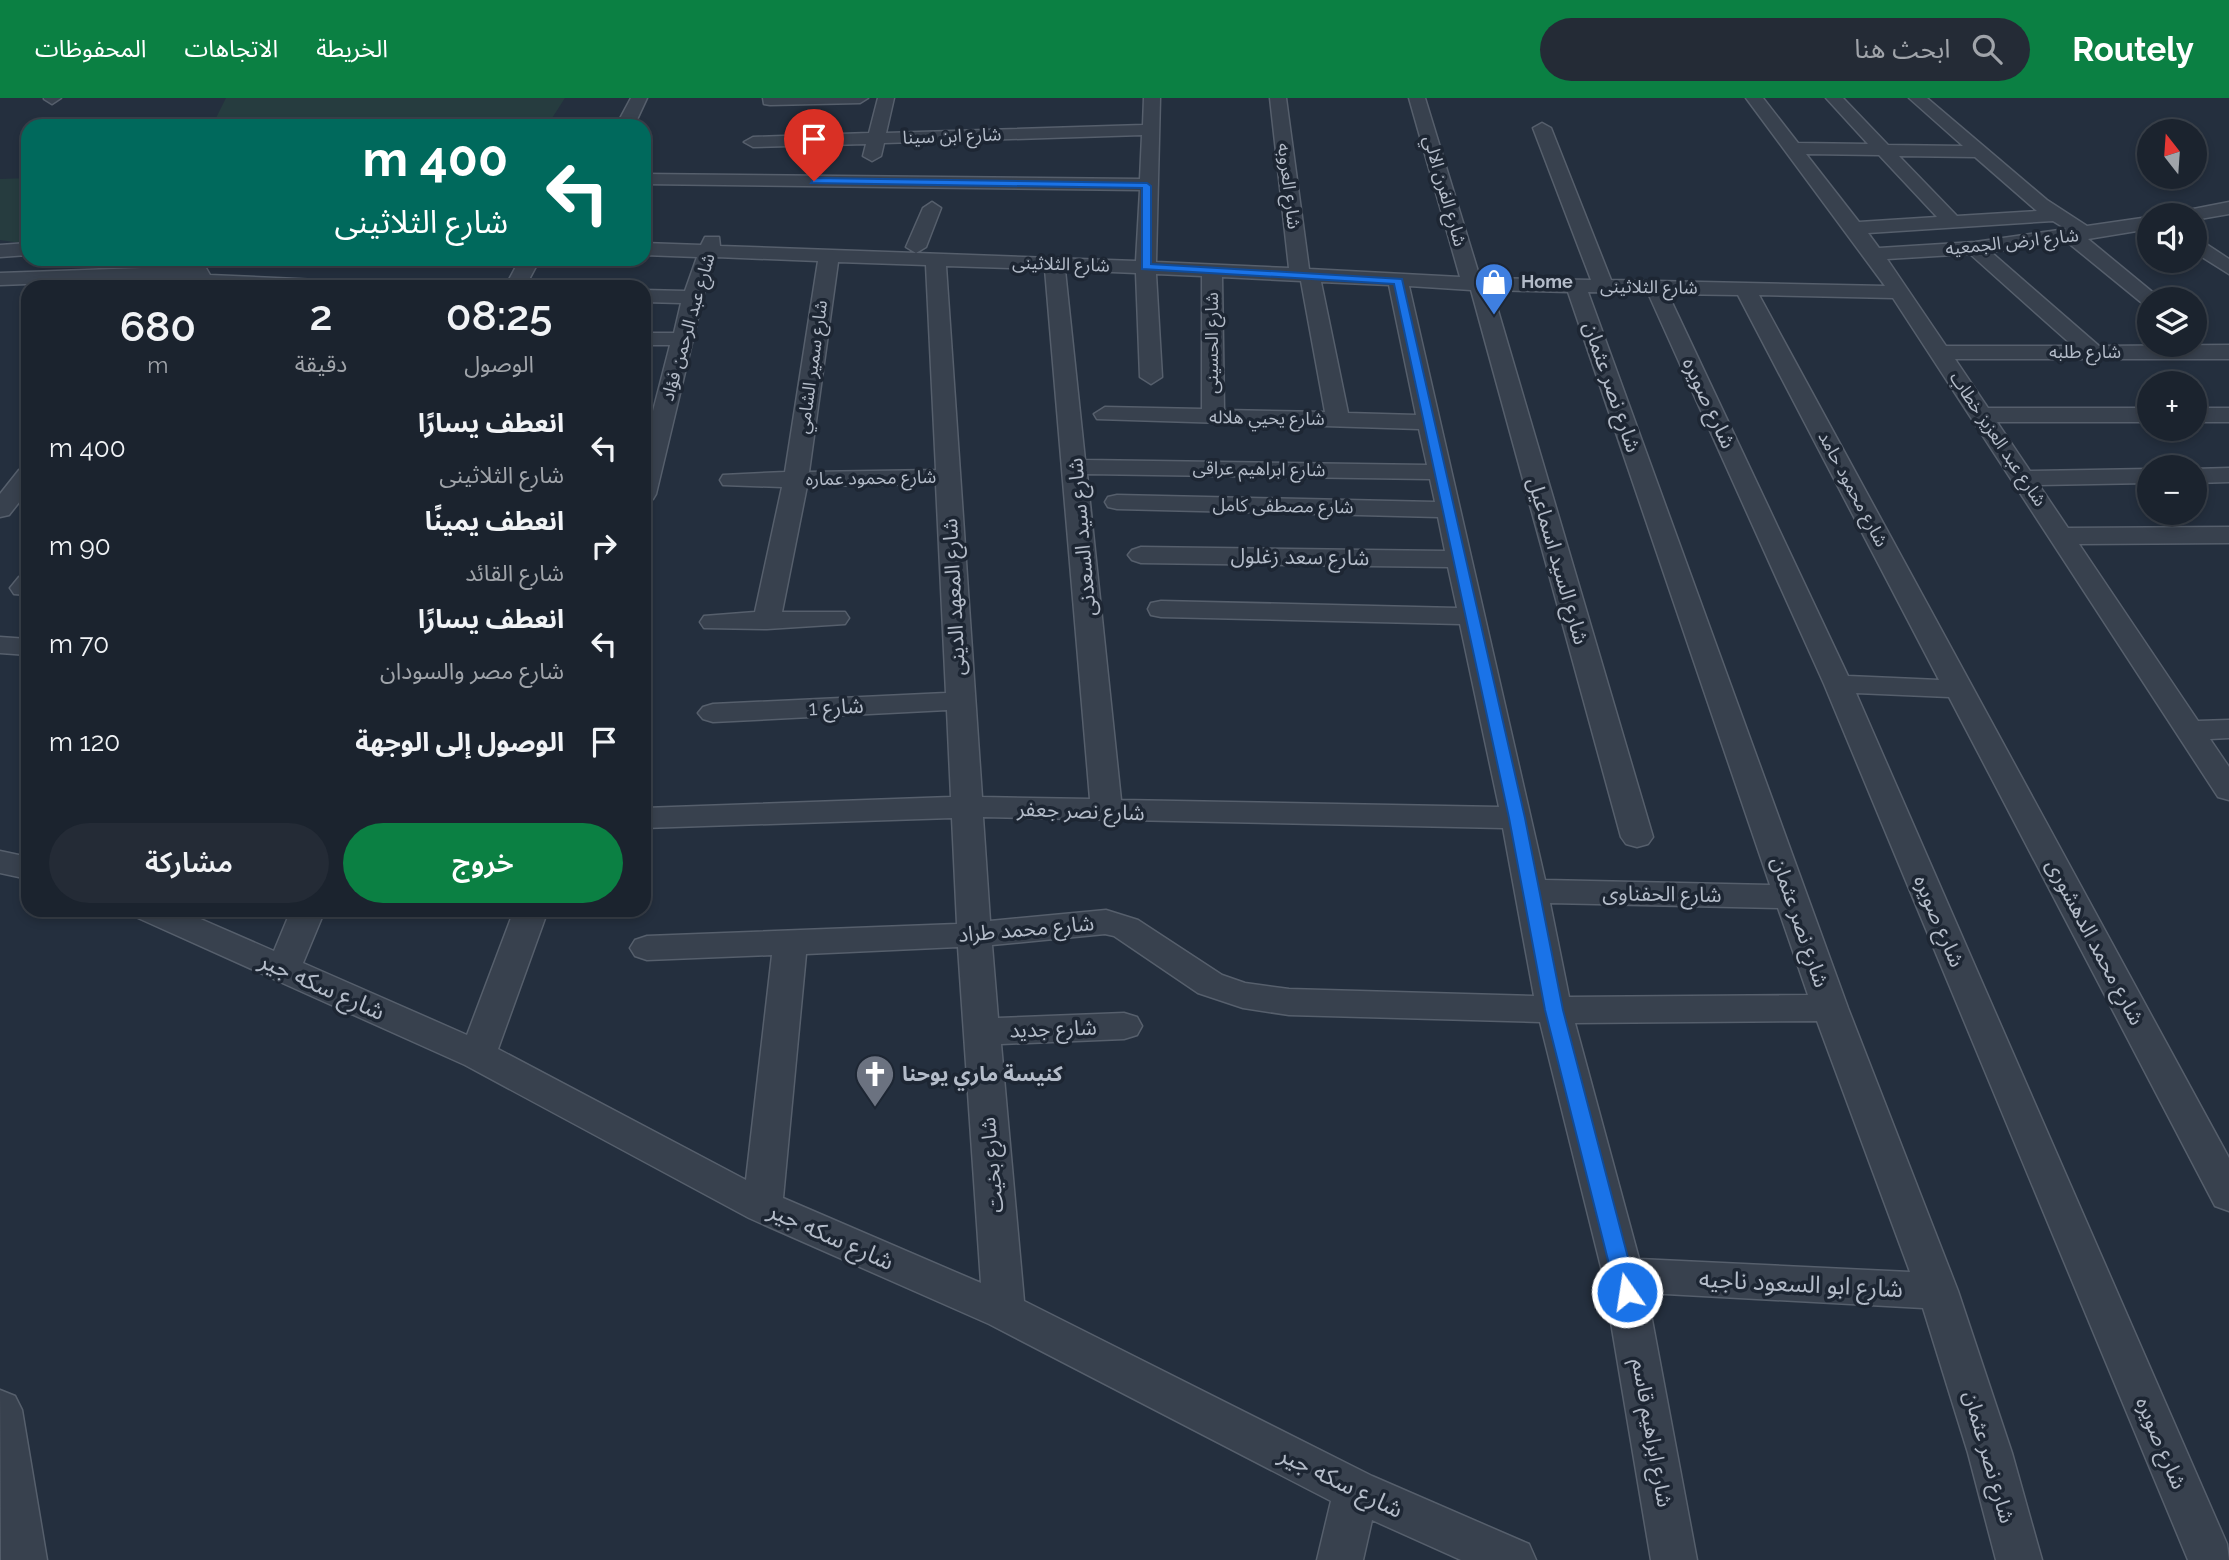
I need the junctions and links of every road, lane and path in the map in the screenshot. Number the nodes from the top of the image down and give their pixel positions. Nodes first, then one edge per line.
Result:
1 (639, 98) edge
2 (860, 98) edge
3 (886, 98) edge
4 (1152, 98) edge
5 (1278, 98) edge
6 (1417, 98) edge
7 (1754, 98) edge
8 (1834, 98) edge
9 (1917, 98) edge
10 (771, 99) edge
11 (628, 119) edge
12 (1542, 128) dead end
13 (1150, 130) junction
14 (876, 139) junction
15 (1793, 148) junction
16 (1884, 150) junction
17 (1979, 152) junction
18 (746, 161) junction
19 (651, 178) edge
20 (865, 182) junction
21 (1147, 186) junction
22 (932, 208) dead end
23 (2229, 208) edge
24 (2207, 212) edge
25 (2058, 215) junction
26 (1952, 222) junction
27 (2137, 225) edge
28 (1855, 228) junction
29 (2079, 235) junction
30 (651, 239) edge
31 (711, 246) junction
32 (1975, 248) junction
33 (651, 249) edge
34 (21, 250) edge
35 (0, 251) edge
36 (2207, 252) edge
37 (926, 253) junction
38 (1874, 254) junction
39 (829, 255) junction
40 (1146, 261) junction
41 (1054, 263) junction
42 (2229, 268) edge
43 (1212, 270) junction
44 (1303, 270) junction
45 (194, 274) edge
46 (0, 279) edge
47 (261, 280) edge
48 (1398, 281) junction
49 (1476, 284) junction
50 (1589, 286) junction
51 (1655, 287) junction
52 (2137, 288) edge
53 (1745, 289) junction
54 (1898, 292) junction
55 (651, 296) edge
56 (693, 296) junction
57 (651, 339) edge
58 (682, 340) junction
59 (2093, 352) junction
60 (2222, 352) edge
61 (1941, 353) junction
62 (1151, 377) dead end
63 (1105, 414) dead end
64 (1982, 415) junction
65 (2137, 415) edge
66 (2207, 415) edge
67 (2229, 415) edge
68 (1213, 416) junction
69 (1338, 419) junction
70 (1430, 422) junction
71 (651, 466) edge
72 (1076, 467) junction
73 (1442, 472) junction
74 (2229, 475) edge
75 (2137, 476) edge
76 (2207, 476) edge
77 (946, 477) junction
78 (2024, 478) junction
79 (796, 479) junction
80 (732, 480) dead end
81 (21, 484) edge
82 (1117, 502) dead end
83 (1449, 510) junction
84 (0, 511) edge
85 (21, 512) edge
86 (2218, 535) edge
87 (2062, 536) junction
88 (1140, 555) dead end
89 (1459, 559) junction
90 (1161, 609) dead end
91 (1472, 616) junction
92 (835, 618) dead end
93 (767, 621) junction
94 (714, 622) dead end
95 (0, 645) edge
96 (21, 646) edge
97 (1838, 684) junction
98 (1961, 689) junction
99 (960, 701) junction
100 (713, 713) dead end
101 (2229, 729) edge
102 (2190, 730) junction
103 (2229, 790) edge
104 (966, 807) junction
105 (1107, 812) junction
106 (651, 818) edge
107 (1517, 818) junction
108 (1637, 837) dead end
109 (0, 862) edge
110 (21, 866) edge
111 (1532, 891) junction
112 (1792, 897) junction
113 (183, 917) edge
114 (305, 917) edge
115 (528, 917) edge
116 (211, 923) edge
117 (974, 935) junction
118 (790, 943) junction
119 (647, 948) dead end
120 (283, 969) junction
121 (1830, 1008) junction
122 (1554, 1010) junction
123 (1124, 1027) dead end
124 (981, 1032) junction
125 (478, 1055) junction
126 (2229, 1195) edge
127 (763, 1207) junction
128 (1623, 1275) junction
129 (1938, 1291) junction
130 (1004, 1311) junction
131 (0, 1410) edge
132 (1356, 1491) junction
133 (24, 1560) edge
134 (1340, 1560) edge
135 (1513, 1560) edge
136 (1674, 1560) edge
137 (2019, 1560) edge
138 (2211, 1560) edge

1 - 11 street
2 - 10 street
3 - 14 street
4 - 13 street
5 - 44 street, شارع العروبه
6 - 49 street, شارع الفرن الالي
7 - 15 street, شارع عبد العزيز خطاب
8 - 16 street
9 - 17 street
10 - 18 street
12 - 50 street, شارع نصر عثمان
13 - 14 street, شارع ابن سينا
13 - 21 street
14 - 18 street, شارع ابن سينا
14 - 20 street
15 - 16 street
15 - 28 street, شارع عبد العزيز خطاب
16 - 17 street
16 - 26 street
17 - 25 street
18 - 19 street
18 - 20 street
20 - 21 street
21 - 40 street
22 - 37 street
23 - 24 street
25 - 26 street
25 - 29 street
26 - 28 street
27 - 29 street, شارع ارض الجمعيه
28 - 38 street, شارع عبد العزيز خطاب
29 - 32 street, شارع ارض الجمعيه
29 - 52 street
30 - 31 street, شارع الثلاثينى
31 - 33 street, شارع الثلاثينى
31 - 37 street, شارع الثلاثينى
31 - 39 street, شارع الثلاثينى
31 - 56 street, شارع عبد الرحمن فؤاد
32 - 38 street, شارع ارض الجمعيه
32 - 59 street
34 - 35 street
36 - 42 street
37 - 39 street, شارع الثلاثينى
37 - 40 street, شارع الثلاثينى
37 - 41 street, شارع الثلاثينى
37 - 77 street, شارع المعهد الدينى
38 - 54 street, شارع عبد العزيز خطاب
39 - 79 street, شارع سمير الشامي
40 - 41 street, شارع الثلاثينى
40 - 43 street, شارع الثلاثينى
40 - 44 street, شارع الثلاثينى
40 - 62 street
41 - 72 street, شارع سيد السعدنى
43 - 44 street, شارع الثلاثينى
43 - 68 street, شارع الحسينى
44 - 48 street, شارع الثلاثينى
44 - 69 street, شارع العروبه
45 - 46 street
45 - 47 street
48 - 49 street, شارع الثلاثينى
48 - 70 street, شارع ابراهيم قاسم
49 - 50 street, شارع الثلاثينى
49 - 108 street, شارع السيد اسماعيل
50 - 51 street, شارع الثلاثينى
50 - 112 street, شارع نصر عثمان
51 - 53 street, شارع الثلاثينى
51 - 97 street, شارع صويره
53 - 54 street, شارع الثلاثينى
53 - 98 street, شارع محمود حامد
54 - 61 street, شارع عبد العزيز خطاب
55 - 56 street
56 - 58 street, شارع عبد الرحمن فؤاد
57 - 58 street
58 - 71 street, شارع عبد الرحمن فؤاد
59 - 60 street, شارع طلبه
59 - 61 street, شارع طلبه
61 - 64 street, شارع عبد العزيز خطاب
63 - 68 street, شارع يحيي هلاله
64 - 65 street
64 - 78 street, شارع عبد العزيز خطاب
66 - 67 street
68 - 69 street, شارع يحيي هلاله
69 - 70 street, شارع يحيي هلاله
70 - 73 street, شارع ابراهيم قاسم
72 - 73 street, شارع ابراهيم عراقى
72 - 105 street, شارع سيد السعدنى
73 - 83 street, شارع ابراهيم قاسم
74 - 76 street
75 - 78 street
77 - 79 street, شارع محمود عماره
77 - 99 street, شارع المعهد الدينى
78 - 87 street, شارع عبد العزيز خطاب
79 - 80 street, شارع محمود عماره
79 - 93 street, شارع سمير الشامي
81 - 84 street
82 - 83 street, شارع مصطفى كامل
83 - 89 street, شارع ابراهيم قاسم
84 - 85 street
86 - 87 street
87 - 102 street, شارع عبد العزيز خطاب
88 - 89 street, شارع سعد زغلول
89 - 91 street, شارع ابراهيم قاسم
90 - 91 street
91 - 107 street, شارع ابراهيم قاسم
92 - 93 street
93 - 94 street
95 - 96 street
97 - 98 street
97 - 138 street, شارع صويره
98 - 126 street, شارع محمد الدهشورى
99 - 100 street, شارع 1
99 - 104 street, شارع المعهد الدينى
101 - 102 street
102 - 103 street, شارع عبد العزيز خطاب
104 - 105 street, شارع نصر جعفر
104 - 106 street, شارع نصر جعفر
104 - 117 street, شارع المعهد الدينى
105 - 107 street, شارع نصر جعفر
107 - 111 street, شارع ابراهيم قاسم
109 - 110 street
111 - 112 street, شارع الحفناوى
111 - 122 street, شارع ابراهيم قاسم
112 - 121 street, شارع نصر عثمان
113 - 116 street, شارع سكه جير
114 - 120 street
115 - 125 street
116 - 120 street, شارع سكه جير
117 - 118 street, شارع محمد طراد
117 - 122 street, شارع محمد طراد
117 - 124 street, شارع بخيت
118 - 119 street, شارع محمد طراد
118 - 127 street
120 - 125 street, شارع سكه جير
121 - 122 street, شارع محمد طراد
121 - 129 street, شارع نصر عثمان
122 - 128 street, شارع ابراهيم قاسم
123 - 124 street, شارع جديد
124 - 130 street, شارع بخيت
125 - 127 street, شارع سكه جير
127 - 130 street, شارع سكه جير
128 - 129 street, شارع ابو السعود ناجيه
128 - 136 street, شارع ابراهيم قاسم
129 - 137 street, شارع نصر عثمان
130 - 132 street, شارع سكه جير
131 - 133 street
132 - 134 street
132 - 135 street, شارع سكه جير

